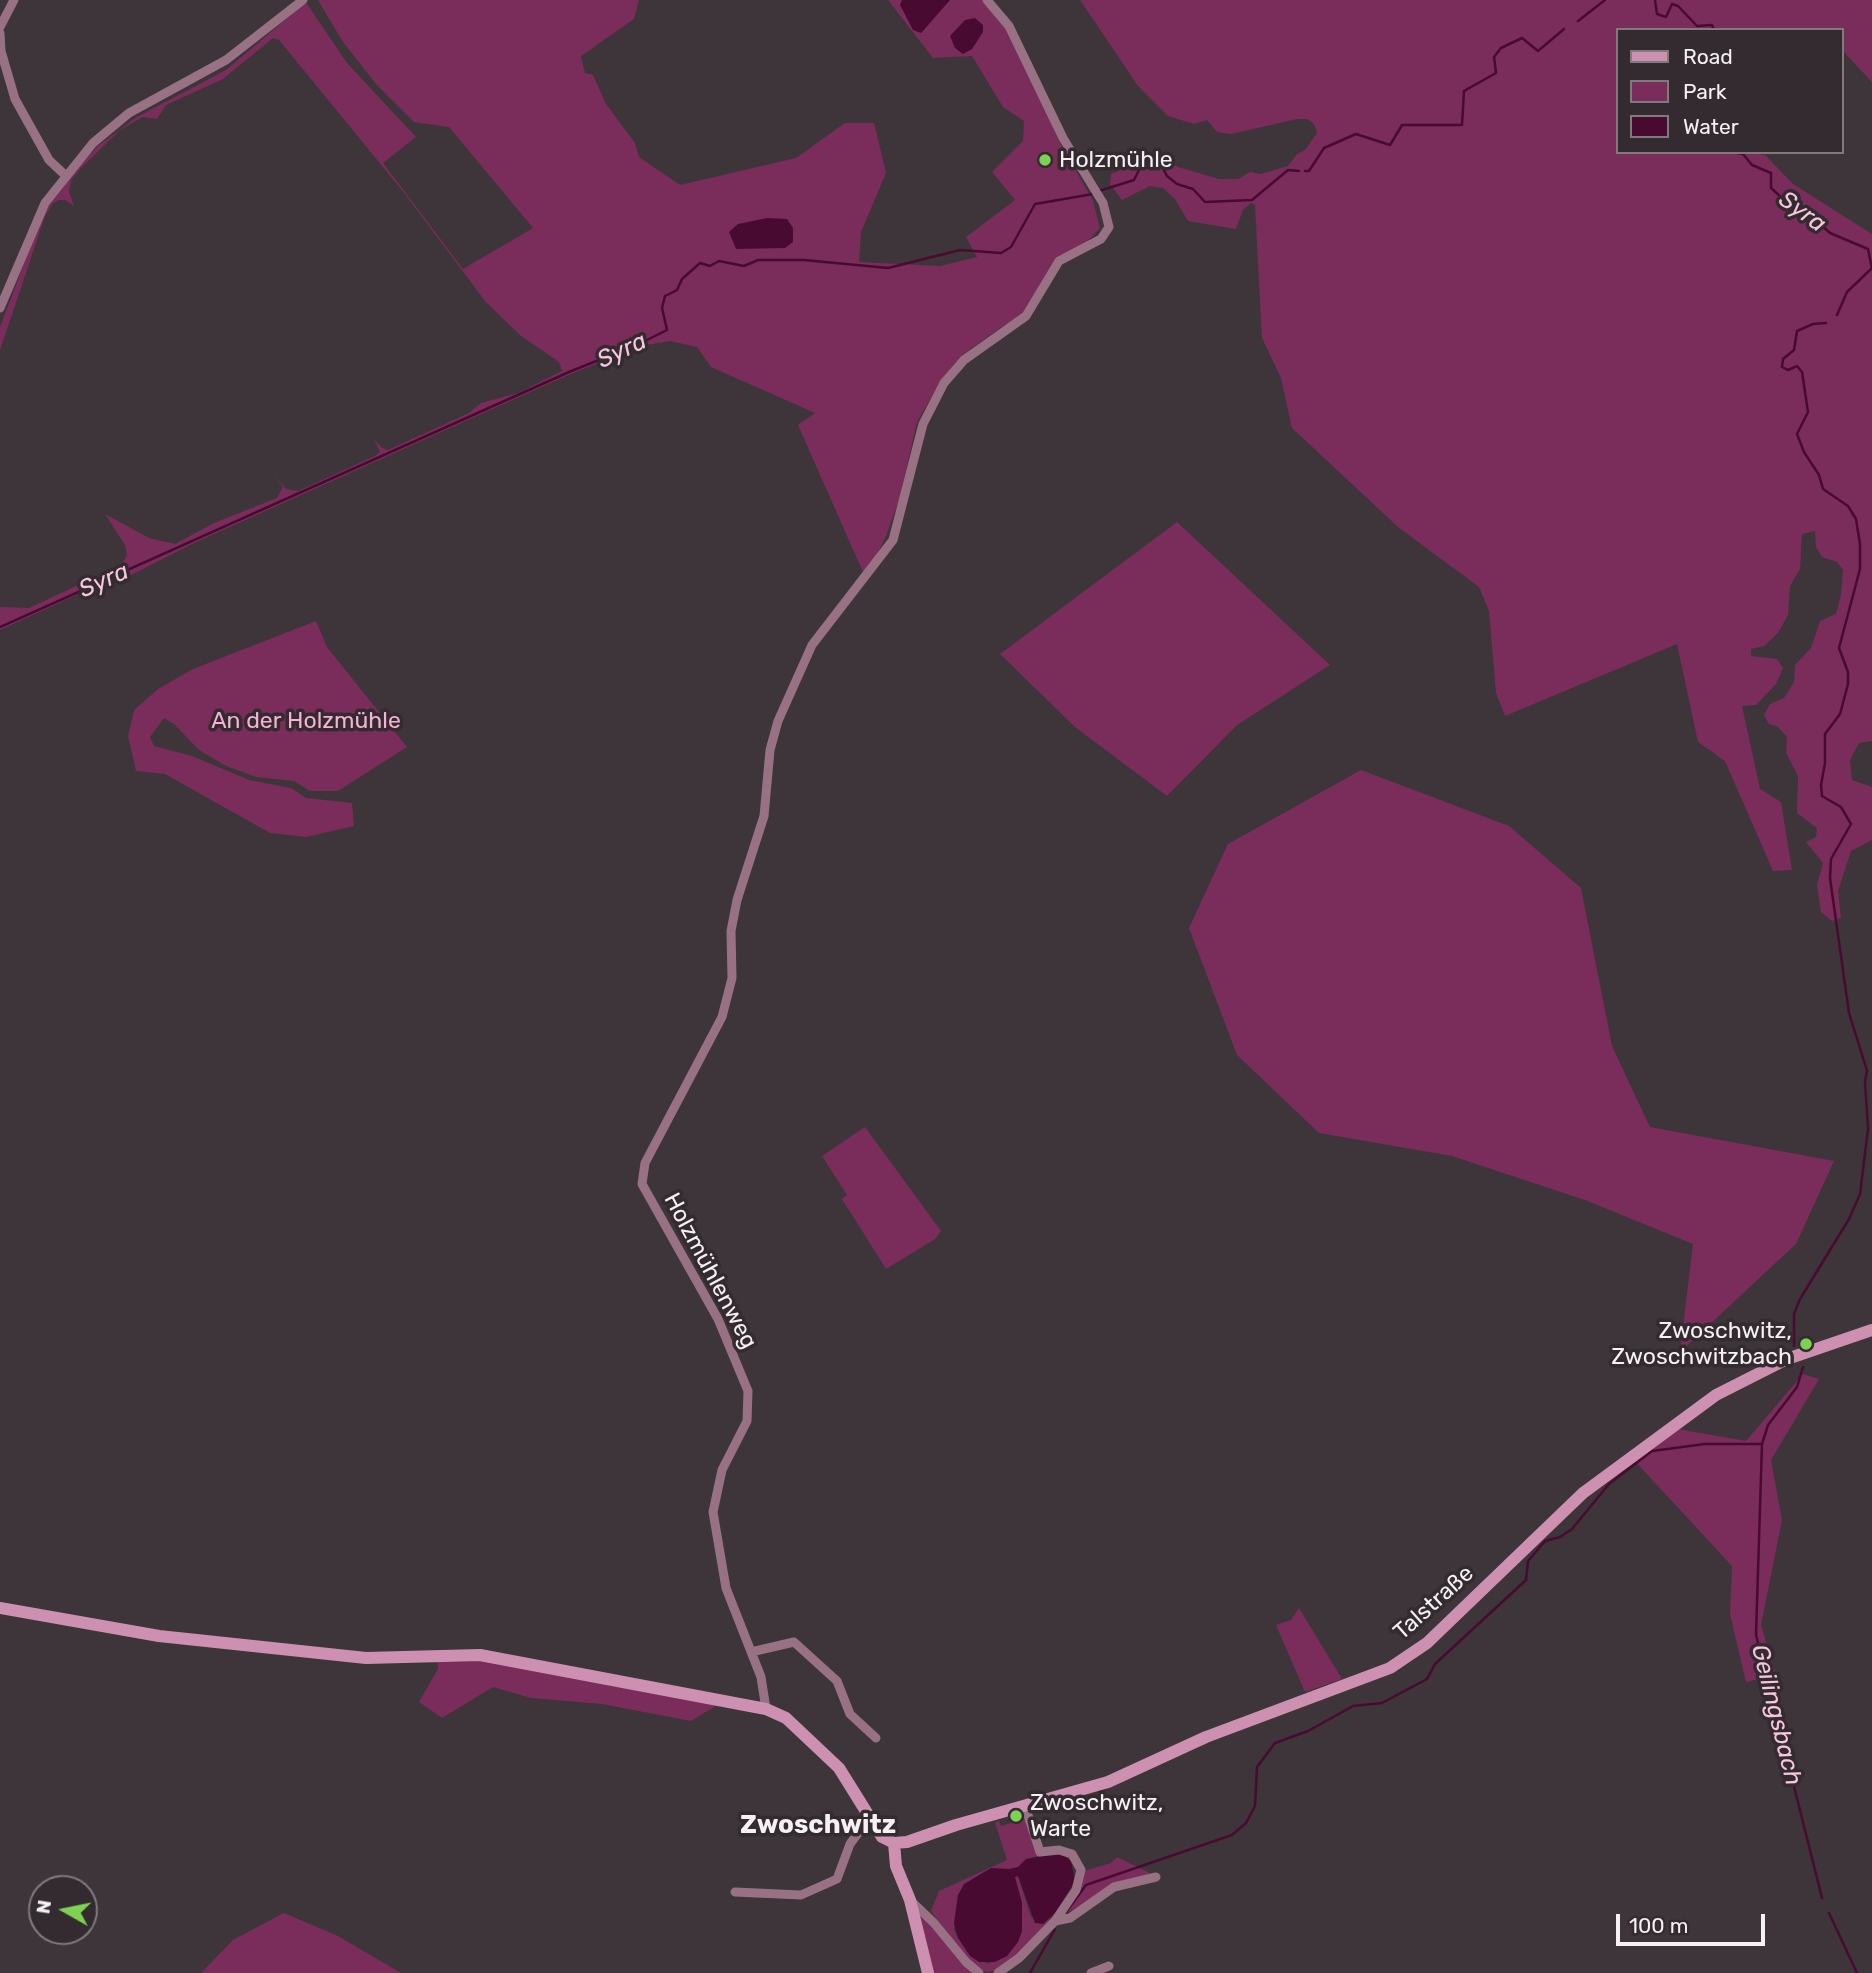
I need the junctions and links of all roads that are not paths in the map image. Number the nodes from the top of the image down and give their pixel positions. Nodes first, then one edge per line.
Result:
1 (14, 0) edge
2 (303, 0) edge
3 (987, 0) edge
4 (0, 27) edge
5 (0, 33) edge
6 (65, 175) junction
7 (0, 308) edge
8 (1872, 1330) edge
9 (0, 1608) edge
10 (751, 1652) junction
11 (766, 1709) junction
12 (876, 1738) dead end
13 (1025, 1806) junction
14 (870, 1817) junction
15 (894, 1843) junction
16 (1156, 1877) dead end
17 (735, 1892) dead end
18 (910, 1900) junction
19 (1055, 1921) junction
20 (1109, 1966) dead end
21 (928, 1973) edge
22 (979, 1973) edge
23 (998, 1973) edge
24 (1091, 1973) edge

1 - 4 street
2 - 6 street
3 - 10 street, Holzmühlenweg
5 - 6 street
6 - 7 street
8 - 13 street, Talstraße
9 - 11 street
10 - 11 street, Holzmühlenweg
10 - 12 street
11 - 14 street
13 - 15 street, Talstraße
13 - 19 street
14 - 15 street
14 - 17 street
15 - 18 street
16 - 19 street
18 - 21 street
18 - 22 street
19 - 23 street
20 - 24 street

